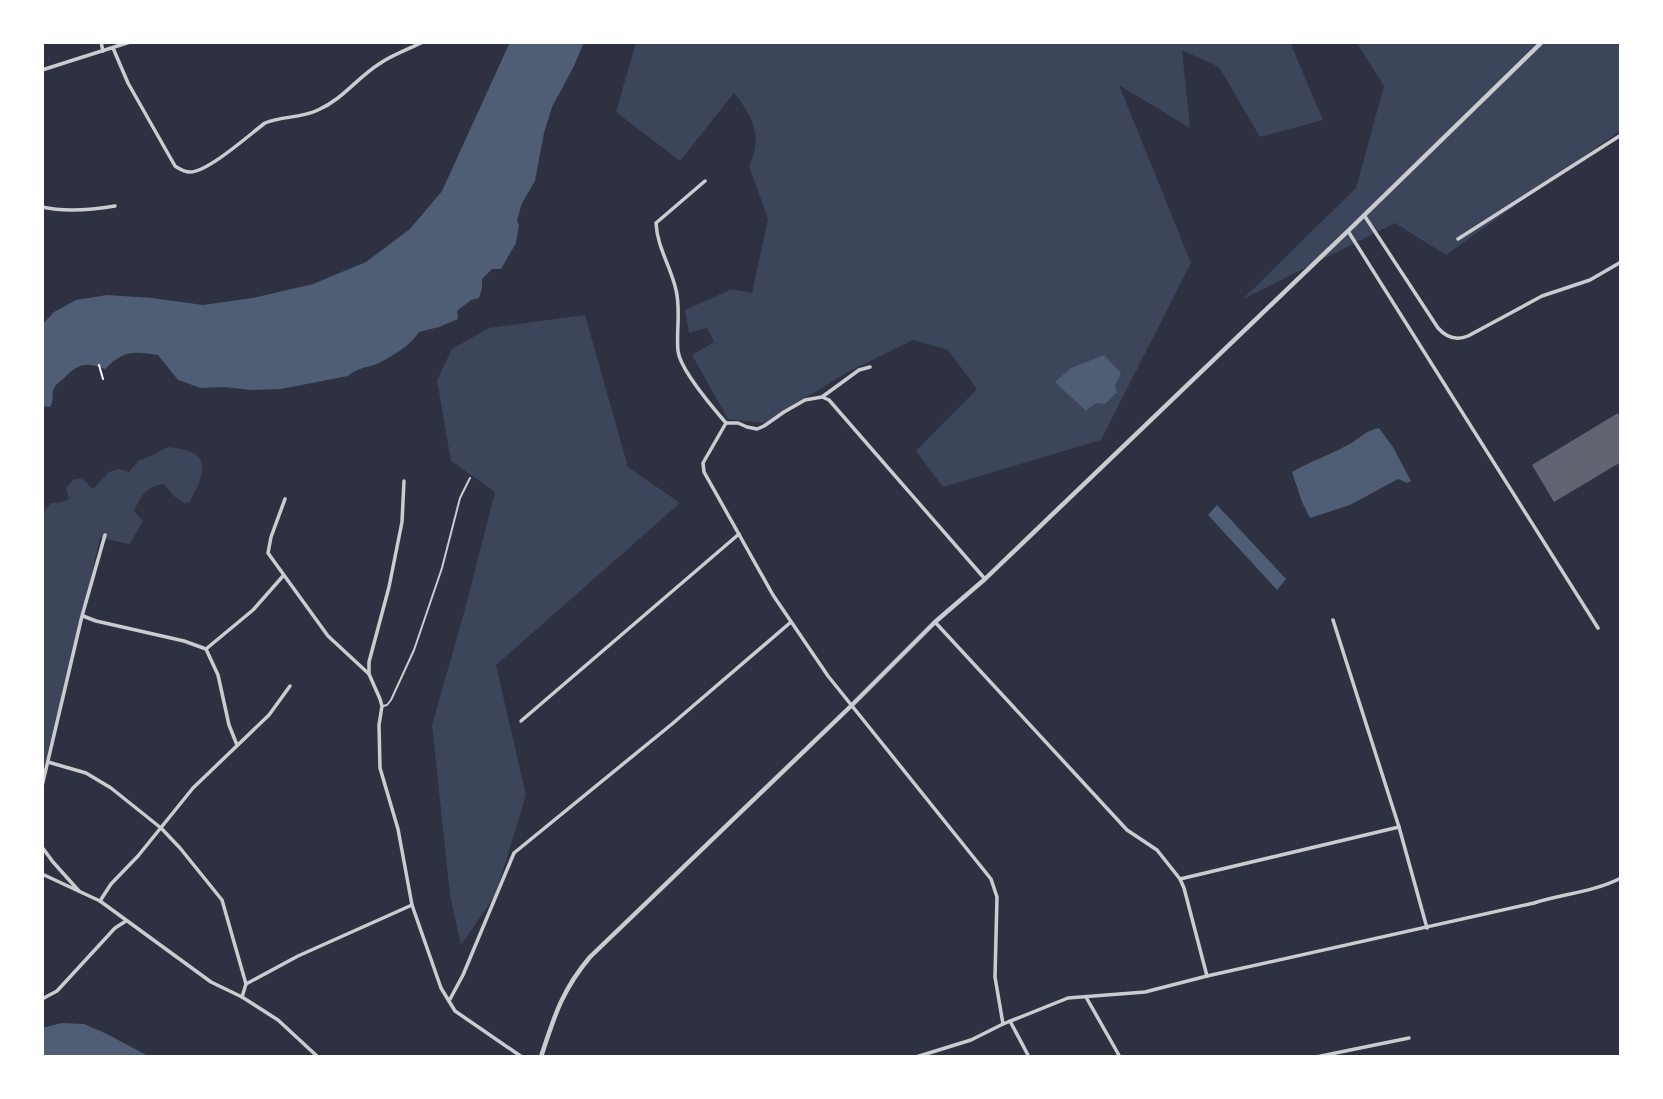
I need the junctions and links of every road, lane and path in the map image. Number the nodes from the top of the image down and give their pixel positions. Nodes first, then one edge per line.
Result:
1 (101, 42) edge
2 (130, 42) edge
3 (424, 42) edge
4 (1542, 42) edge
5 (113, 48) junction
6 (103, 51) junction
7 (42, 70) edge
8 (1621, 135) edge
9 (705, 181) dead end
10 (115, 206) dead end
11 (42, 207) edge
12 (1364, 215) junction
13 (1348, 231) junction
14 (1458, 239) dead end
15 (1621, 262) edge
16 (99, 365) dead end
17 (870, 367) dead end
18 (103, 379) dead end
19 (822, 397) junction
20 (726, 423) junction
21 (470, 478) dead end
22 (404, 481) dead end
23 (285, 499) dead end
24 (738, 534) junction
25 (104, 536) dead end
26 (284, 575) junction
27 (985, 579) junction
28 (82, 616) junction
29 (1333, 620) dead end
30 (791, 622) junction
31 (935, 622) junction
32 (1598, 628) dead end
33 (206, 649) junction
34 (369, 674) junction
35 (290, 686) dead end
36 (382, 706) junction
37 (851, 706) junction
38 (521, 721) dead end
39 (237, 745) junction
40 (48, 762) junction
41 (42, 786) edge
42 (1399, 827) junction
43 (161, 828) junction
44 (42, 847) edge
45 (42, 874) edge
46 (1621, 878) edge
47 (1180, 880) junction
48 (80, 892) junction
49 (100, 901) junction
50 (412, 905) junction
51 (126, 921) junction
52 (1427, 928) junction
53 (1207, 975) junction
54 (246, 984) junction
55 (242, 997) junction
56 (1086, 997) junction
57 (42, 999) edge
58 (449, 1001) junction
59 (1010, 1021) junction
60 (1003, 1024) junction
61 (1409, 1038) dead end
62 (318, 1057) edge
63 (523, 1057) edge
64 (541, 1057) edge
65 (916, 1057) edge
66 (1029, 1057) edge
67 (1120, 1057) edge
68 (1315, 1057) edge

1 - 6 street
2 - 5 street
3 - 5 street
4 - 12 street
5 - 6 street
6 - 7 street
8 - 14 street
9 - 20 street
10 - 11 street
12 - 13 street
12 - 15 street
13 - 27 street
13 - 32 street
16 - 18 path
17 - 19 street
19 - 20 street
19 - 27 street
20 - 24 street
21 - 36 lane
22 - 34 street
23 - 26 street
24 - 30 street
24 - 38 street
25 - 28 street
26 - 33 street
26 - 34 street
27 - 31 street
28 - 33 street
28 - 40 street
29 - 42 street
30 - 37 street
30 - 58 street
31 - 37 street
31 - 47 street
33 - 39 street
34 - 36 street
35 - 39 street
36 - 50 street
37 - 60 street
37 - 64 street
39 - 43 street
40 - 41 street
40 - 43 street
42 - 47 street
42 - 52 street
43 - 49 street
43 - 54 street
44 - 48 street
45 - 48 street
46 - 52 street
47 - 53 street
48 - 49 street
49 - 51 street
50 - 54 street
50 - 58 street
51 - 55 street
51 - 57 street
52 - 53 street
53 - 56 street
54 - 55 street
55 - 62 street
56 - 59 street
56 - 67 street
58 - 63 street
59 - 60 street
59 - 66 street
60 - 65 street
61 - 68 street

